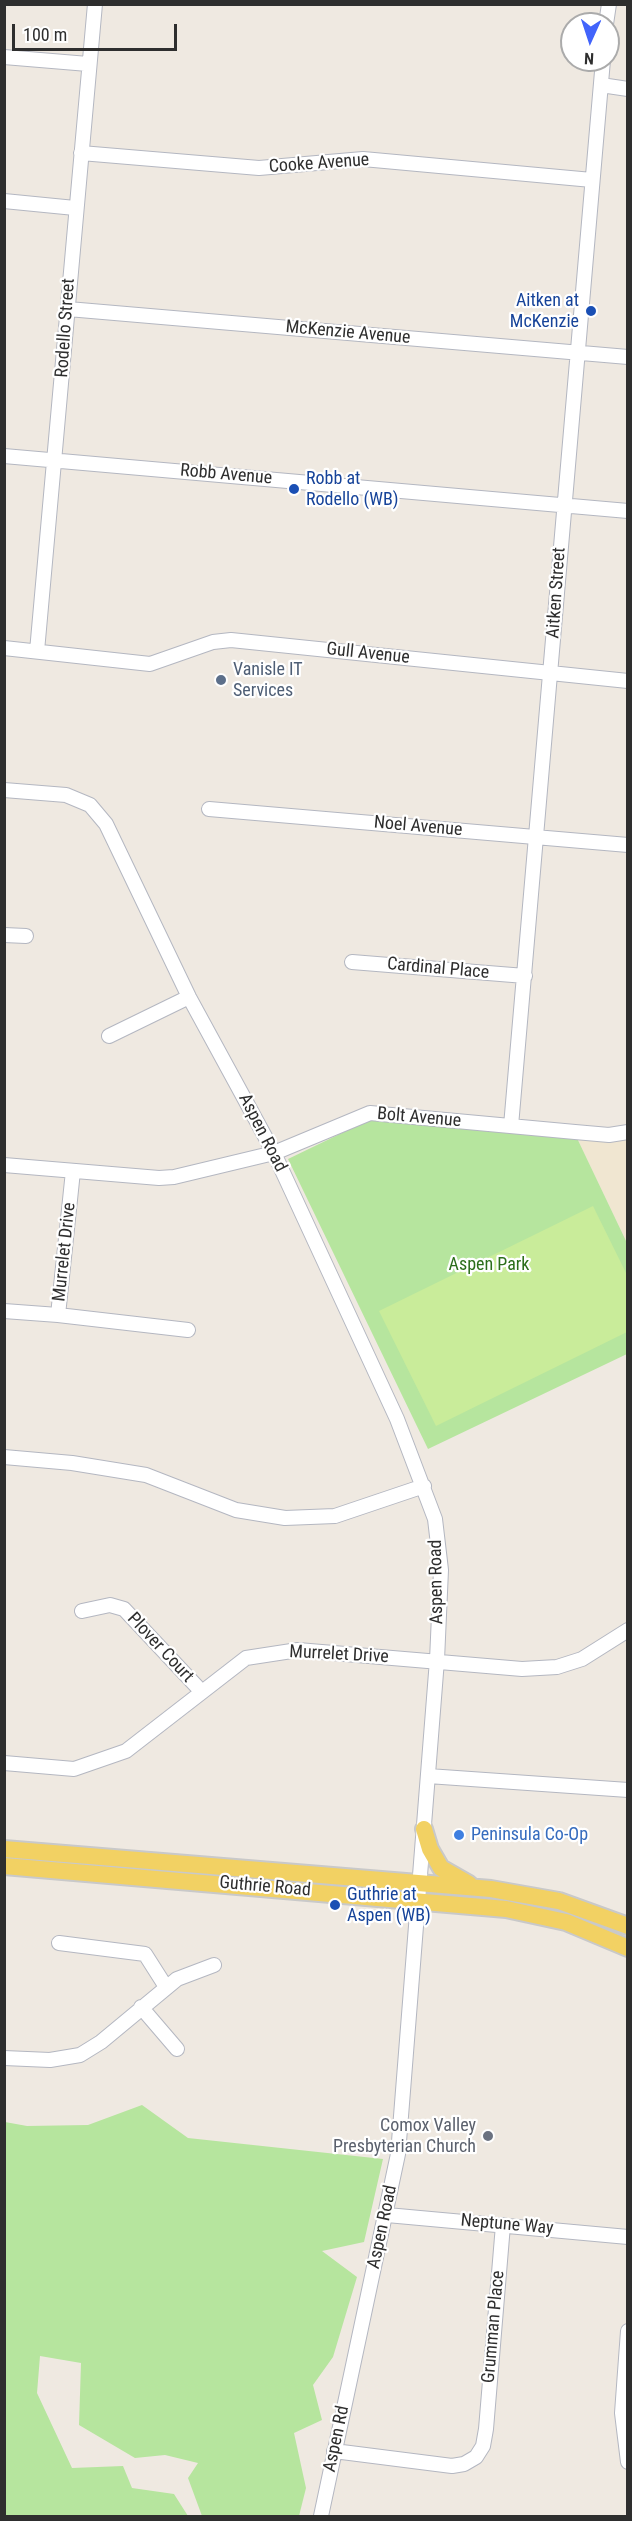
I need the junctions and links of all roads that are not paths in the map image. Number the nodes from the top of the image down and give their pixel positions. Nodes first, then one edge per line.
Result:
1 (95, 4) edge
2 (4, 57) edge
3 (88, 64) junction
4 (602, 72) edge
5 (601, 85) junction
6 (627, 90) edge
7 (81, 153) junction
8 (592, 180) junction
9 (4, 201) edge
10 (75, 208) junction
11 (68, 309) junction
12 (577, 353) junction
13 (627, 357) edge
14 (4, 456) edge
15 (56, 460) junction
16 (563, 506) junction
17 (627, 511) edge
18 (4, 648) edge
19 (37, 651) junction
20 (550, 673) junction
21 (627, 681) edge
22 (4, 790) edge
23 (208, 809) dead end
24 (536, 837) junction
25 (627, 845) edge
26 (4, 935) edge
27 (26, 936) dead end
28 (352, 962) dead end
29 (525, 976) junction
30 (189, 997) junction
31 (109, 1035) dead end
32 (511, 1126) junction
33 (627, 1132) edge
34 (274, 1154) junction
35 (4, 1165) edge
36 (73, 1171) junction
37 (4, 1311) edge
38 (58, 1316) junction
39 (188, 1330) dead end
40 (4, 1457) edge
41 (424, 1486) junction
42 (82, 1611) dead end
43 (627, 1630) edge
44 (437, 1660) junction
45 (201, 1691) junction
46 (4, 1763) edge
47 (428, 1776) junction
48 (627, 1790) edge
49 (424, 1829) junction
50 (4, 1848) edge
51 (4, 1866) edge
52 (420, 1882) junction
53 (475, 1887) junction
54 (418, 1900) junction
55 (627, 1926) edge
56 (58, 1943) dead end
57 (627, 1948) edge
58 (214, 1965) dead end
59 (166, 1987) junction
60 (141, 2007) junction
61 (177, 2049) dead end
62 (4, 2058) edge
63 (387, 2215) junction
64 (503, 2225) junction
65 (627, 2237) edge
66 (627, 2331) edge
67 (353, 2361) joint
68 (334, 2451) junction
69 (627, 2462) edge
70 (321, 2517) edge

1 - 3 street, Rodello Street
2 - 3 street
3 - 7 street, Rodello Street
4 - 5 street, Aitken Street
5 - 6 street
5 - 8 street, Aitken Street
7 - 8 street, Cooke Avenue
7 - 10 street, Rodello Street
8 - 12 street, Aitken Street
9 - 10 street
10 - 11 street, Rodello Street
11 - 12 street, McKenzie Avenue
11 - 15 street, Rodello Street
12 - 13 street, McKenzie Avenue
12 - 16 street, Aitken Street
14 - 15 street, Robb Avenue
15 - 16 street, Robb Avenue
15 - 19 street, Rodello Street
16 - 17 street, Robb Avenue
16 - 20 street, Aitken Street
18 - 19 street, Gull Avenue
19 - 20 street, Gull Avenue
20 - 21 street, Gull Avenue
20 - 24 street, Aitken Street
22 - 30 street, Aspen Road
23 - 24 street, Noel Avenue
24 - 25 street, Noel Avenue
24 - 29 street, Aitken Street
26 - 27 street
28 - 29 street, Cardinal Place
29 - 32 street, Aitken Street
30 - 31 street
30 - 34 street, Aspen Road
32 - 33 street, Bolt Avenue
32 - 34 street, Bolt Avenue
34 - 36 street, Bolt Avenue
34 - 41 street, Aspen Road
35 - 36 street, Bolt Avenue
36 - 38 street, Murrelet Drive
37 - 38 street, Murrelet Drive
38 - 39 street
40 - 41 street
41 - 44 street, Aspen Road
42 - 45 street, Plover Court
43 - 44 street, Murrelet Drive
44 - 45 street, Murrelet Drive
44 - 47 street, Aspen Road
45 - 46 street, Murrelet Drive
47 - 48 street
47 - 49 street, Aspen Road
49 - 52 street, Aspen Road
49 - 53 main road
50 - 52 main road, Guthrie Road
51 - 54 main road, Guthrie Road
52 - 53 main road, Guthrie Road
52 - 54 street, Aspen Road
53 - 55 main road, Guthrie Road
54 - 57 main road, Guthrie Road
54 - 63 street, Aspen Road
56 - 59 street
58 - 59 street
59 - 60 street
60 - 61 street
60 - 62 street
63 - 64 street, Neptune Way
63 - 67 street, Aspen Road
64 - 65 street, Neptune Way
64 - 68 street, Grumman Place
66 - 69 street
67 - 68 street, Aspen Rd
68 - 70 street, Aspen Rd

